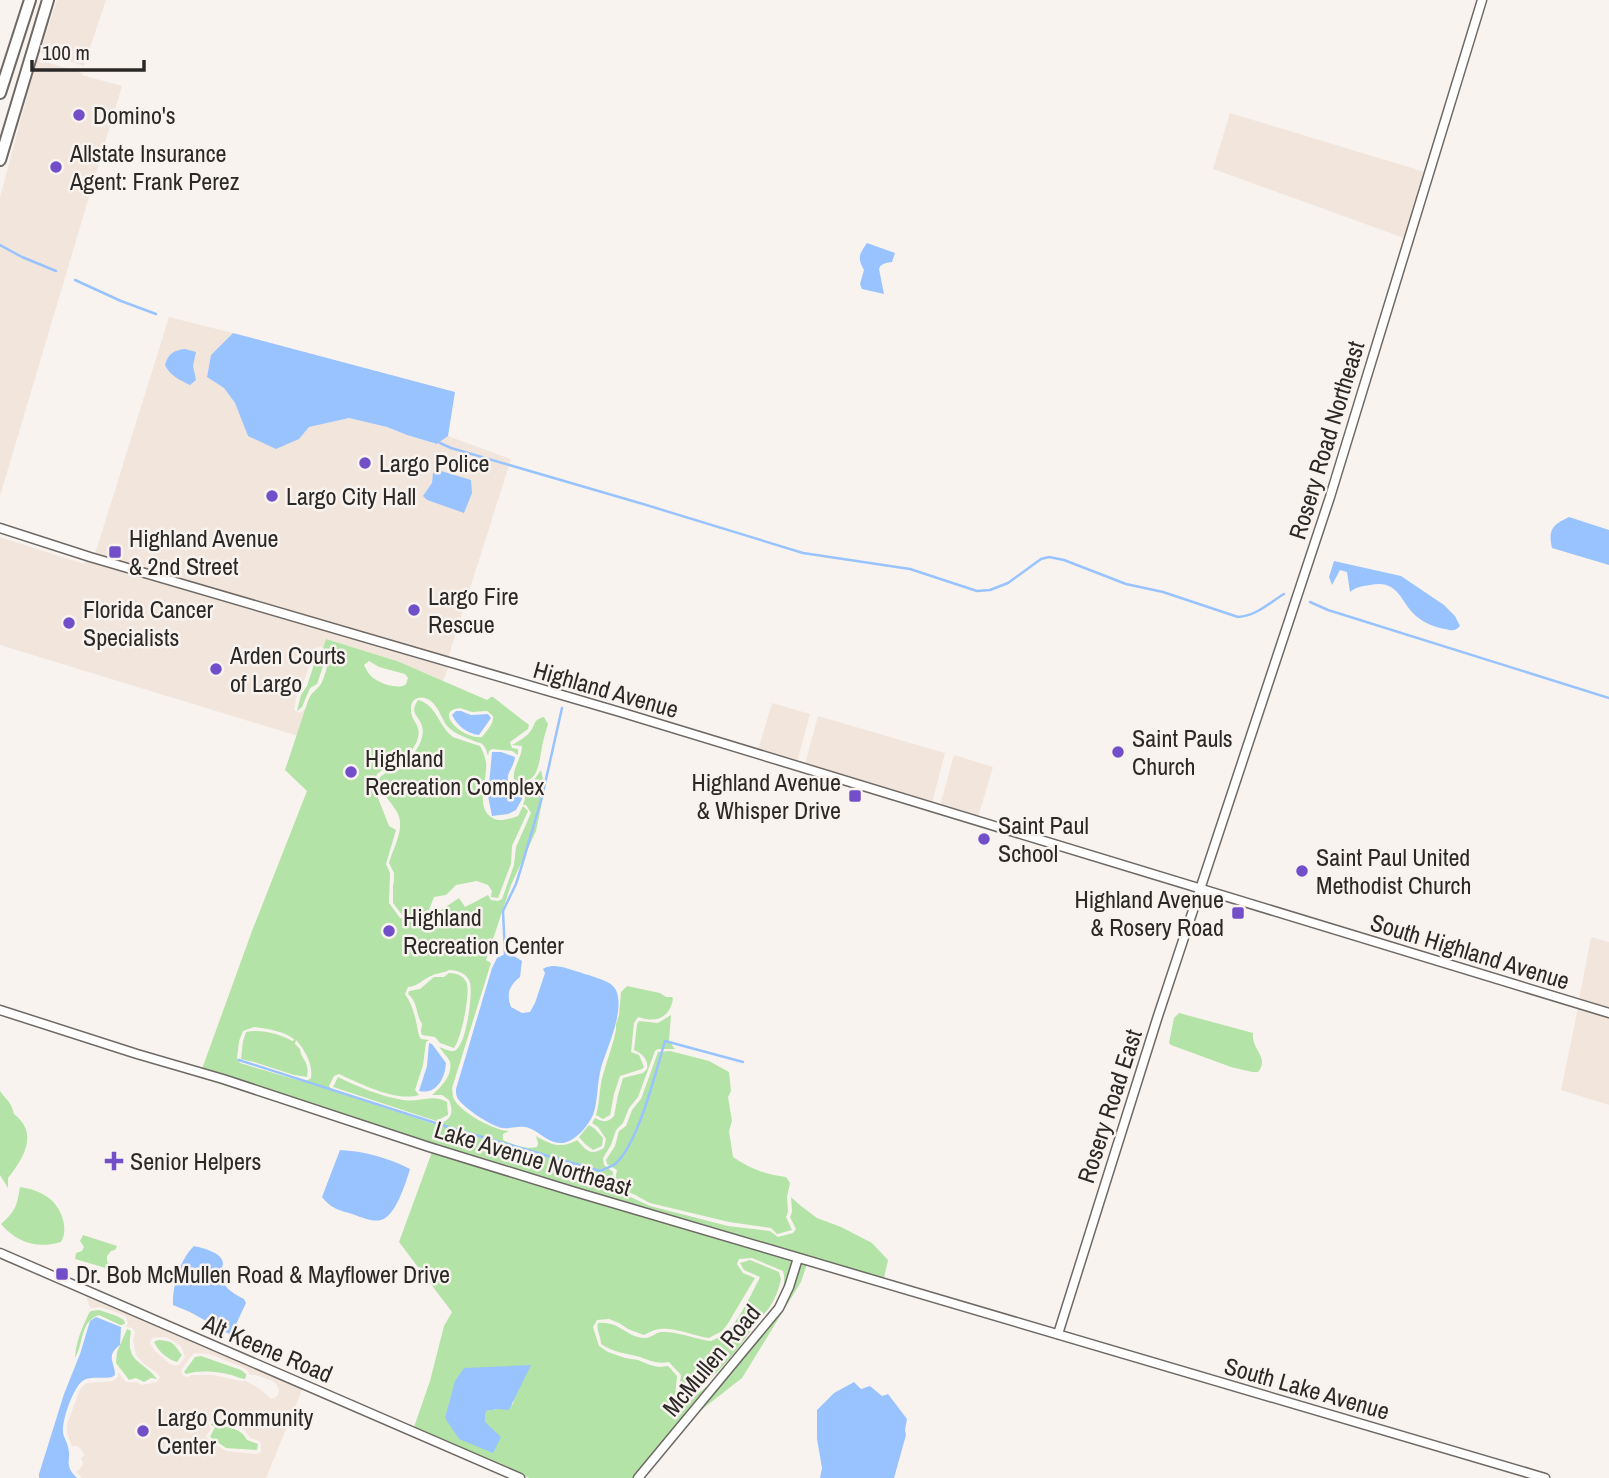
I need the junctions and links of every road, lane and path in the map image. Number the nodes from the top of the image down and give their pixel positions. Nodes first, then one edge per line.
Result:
1 (30, 0) edge
2 (48, 0) edge
3 (1482, 0) edge
4 (0, 93) edge
5 (0, 160) edge
6 (0, 528) edge
7 (1200, 890) junction
8 (0, 1010) edge
9 (1609, 1013) edge
10 (0, 1253) edge
11 (798, 1258) junction
12 (1058, 1334) junction
13 (520, 1478) edge
14 (638, 1478) edge
15 (1545, 1478) edge

1 - 4 main road
2 - 5 main road
3 - 7 street, Rosery Road Northeast
6 - 7 street, Highland Avenue
7 - 9 street, South Highland Avenue
7 - 12 street, Rosery Road East
8 - 11 street, Lake Avenue Northeast
10 - 13 street, Alt Keene Road
11 - 12 street, Lake Avenue Northeast
11 - 14 street, McMullen Road
12 - 15 street, South Lake Avenue

